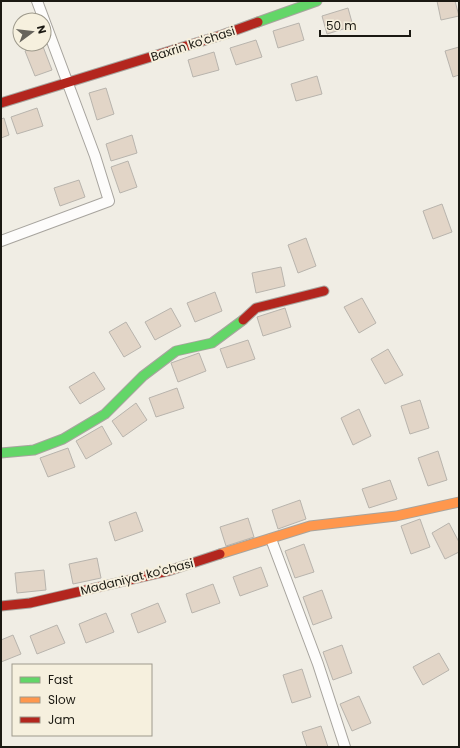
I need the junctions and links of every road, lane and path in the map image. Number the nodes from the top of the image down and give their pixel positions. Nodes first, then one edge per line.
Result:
1 (37, 1) edge
2 (316, 1) edge
3 (68, 83) junction
4 (1, 103) edge
5 (1, 241) edge
6 (324, 291) dead end
7 (1, 453) edge
8 (459, 502) edge
9 (271, 539) junction
10 (1, 606) edge
11 (345, 747) edge

1 - 3 street
2 - 3 street, Baxrin ko'chasi
3 - 4 street, Baxrin ko'chasi
3 - 5 street
6 - 7 street
8 - 9 street, Madaniyat ko'chasi
9 - 10 street, Madaniyat ko'chasi
9 - 11 street

